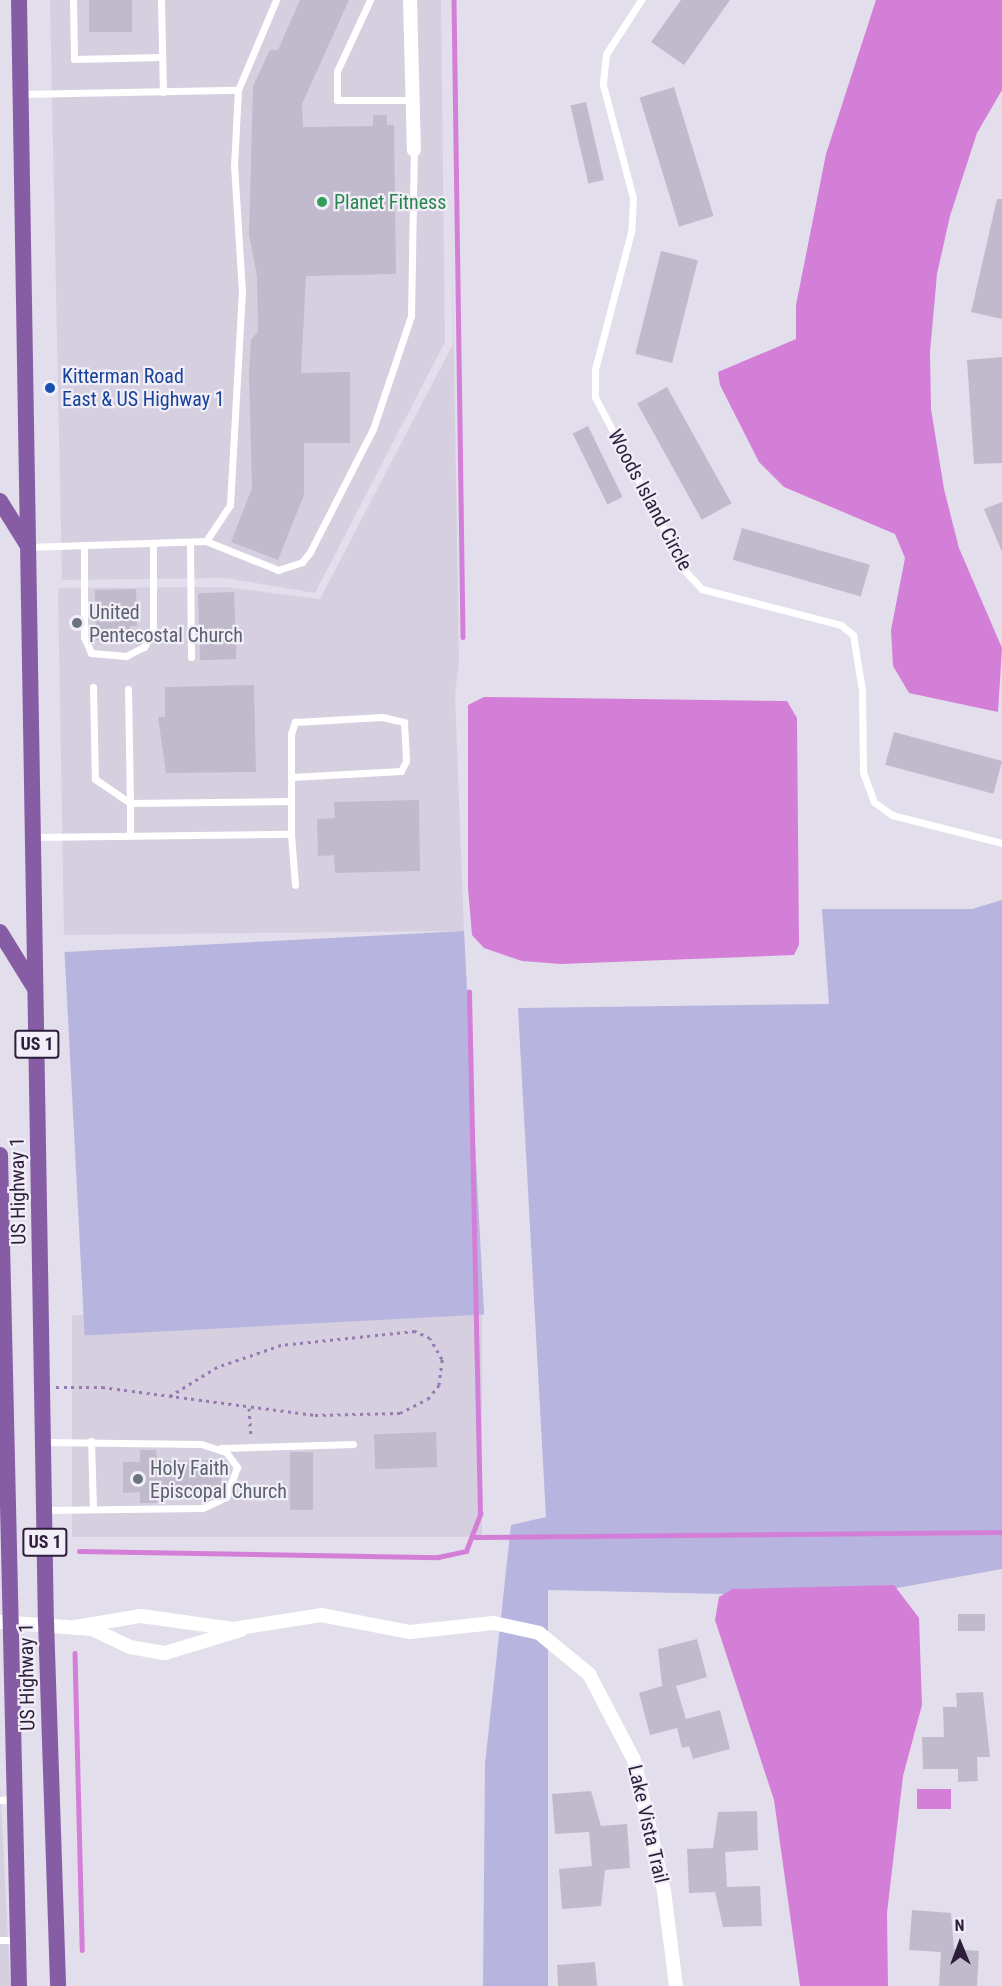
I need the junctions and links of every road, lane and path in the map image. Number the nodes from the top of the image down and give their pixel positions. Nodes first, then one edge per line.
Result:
1 (20, 0) edge
2 (73, 0) edge
3 (161, 0) edge
4 (276, 0) edge
5 (369, 0) edge
6 (410, 0) edge
7 (641, 0) edge
8 (162, 57) junction
9 (237, 90) junction
10 (163, 92) junction
11 (21, 94) junction
12 (413, 100) junction
13 (414, 150) joint
14 (0, 501) edge
15 (206, 542) junction
16 (190, 544) junction
17 (153, 545) junction
18 (84, 546) junction
19 (28, 547) junction
20 (191, 657) dead end
21 (93, 687) dead end
22 (128, 689) dead end
23 (291, 777) junction
24 (291, 801) junction
25 (130, 803) junction
26 (291, 834) junction
27 (130, 835) junction
28 (33, 837) junction
29 (1002, 843) edge
30 (294, 885) dead end
31 (0, 932) edge
32 (36, 990) junction
33 (0, 1155) edge
34 (42, 1387) junction
35 (170, 1396) junction
36 (249, 1408) junction
37 (92, 1441) junction
38 (43, 1442) junction
39 (352, 1443) dead end
40 (250, 1446) junction
41 (215, 1448) junction
42 (93, 1509) junction
43 (45, 1510) junction
44 (46, 1621) junction
45 (4, 1622) edge
46 (75, 1627) junction
47 (246, 1628) junction
48 (6, 1799) edge
49 (8, 1940) edge
50 (19, 1986) edge
51 (58, 1986) edge
52 (676, 1986) edge

1 - 11 main road, US Highway 1 / US 1
2 - 8 lane
3 - 8 lane
4 - 9 lane
5 - 12 lane
6 - 12 street
7 - 29 lane, Woods Island Circle
8 - 10 lane
9 - 10 lane
9 - 15 lane
10 - 11 lane
11 - 19 main road, US Highway 1 / US 1
12 - 13 street
13 - 15 lane
14 - 19 main road
15 - 16 lane
16 - 17 lane
16 - 20 lane
17 - 18 lane
17 - 18 lane
18 - 19 lane
19 - 28 main road, US Highway 1 / US 1
21 - 25 lane
22 - 25 lane
23 - 23 lane
23 - 24 lane
24 - 25 lane
24 - 26 lane
25 - 27 lane
26 - 27 lane
26 - 30 lane
27 - 28 lane
28 - 32 main road, US Highway 1 / US 1
31 - 32 main road
32 - 34 main road, US Highway 1 / US 1
33 - 45 main road, US Highway 1 / US 1
34 - 35 path
34 - 38 main road, US Highway 1 / US 1
35 - 36 path
35 - 36 path
36 - 40 path
37 - 38 lane
37 - 41 lane
37 - 42 lane
38 - 43 main road, US Highway 1 / US 1
39 - 40 lane
40 - 41 lane
41 - 42 lane
42 - 43 lane
43 - 44 main road, US Highway 1 / US 1
44 - 45 street, Lake Vista Trail
44 - 46 street, Lake Vista Trail
44 - 51 main road, US Highway 1 / US 1
45 - 48 main road, US Highway 1 / US 1
46 - 47 street, Lake Vista Trail
46 - 47 street, Lake Vista Trail
47 - 52 street, Lake Vista Trail
48 - 49 main road, US Highway 1 / US 1
49 - 50 main road, US Highway 1 / US 1

